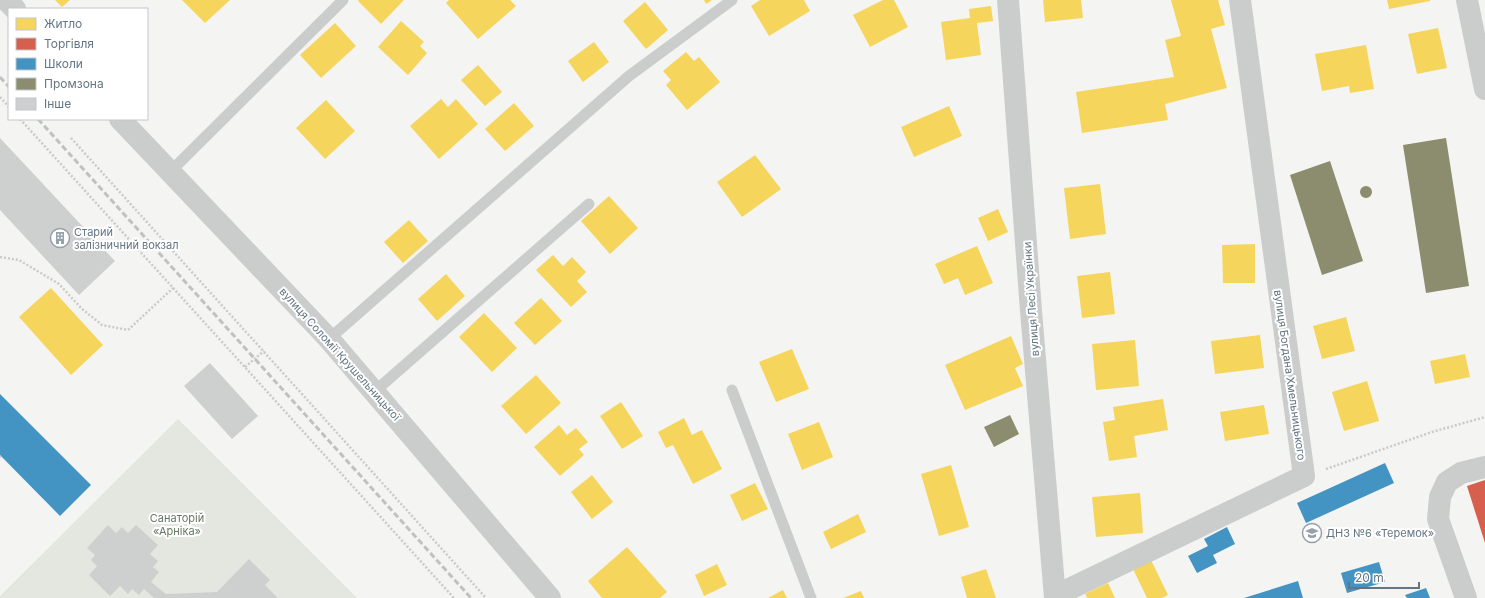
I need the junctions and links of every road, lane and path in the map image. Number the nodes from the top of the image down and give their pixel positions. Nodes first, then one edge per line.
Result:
1 (6, 0) edge
2 (343, 0) edge
3 (732, 0) edge
4 (1008, 0) edge
5 (1240, 0) edge
6 (1467, 0) edge
7 (14, 8) edge
8 (1485, 89) edge
9 (0, 97) edge
10 (8, 106) edge
11 (21, 120) edge
12 (121, 120) edge
13 (71, 138) dead end
14 (170, 171) junction
15 (589, 204) dead end
16 (0, 257) edge
17 (173, 288) junction
18 (329, 339) junction
19 (264, 350) junction
20 (245, 367) junction
21 (732, 390) dead end
22 (374, 392) junction
23 (1485, 417) edge
24 (1485, 467) edge
25 (1304, 476) junction
26 (1055, 597) edge
27 (454, 598) edge
28 (486, 598) edge
29 (550, 598) edge
30 (811, 598) edge
31 (1466, 598) edge

1 - 7 street
2 - 14 lane
3 - 18 lane
4 - 26 street, вулиця Лесі Українки
5 - 25 street, вулиця Богдана Хмельницького
6 - 8 street
9 - 10 path
11 - 17 path
12 - 14 street, вулиця Соломії Крушельницької
13 - 19 path
14 - 18 street, вулиця Соломії Крушельницької
15 - 22 lane
16 - 17 path
17 - 20 path
18 - 22 street, вулиця Соломії Крушельницької
19 - 20 path
19 - 28 path
20 - 27 path
21 - 30 lane
22 - 29 street, вулиця Соломії Крушельницької
23 - 25 path
24 - 31 street
25 - 26 street, вулиця Богдана Хмельницького

